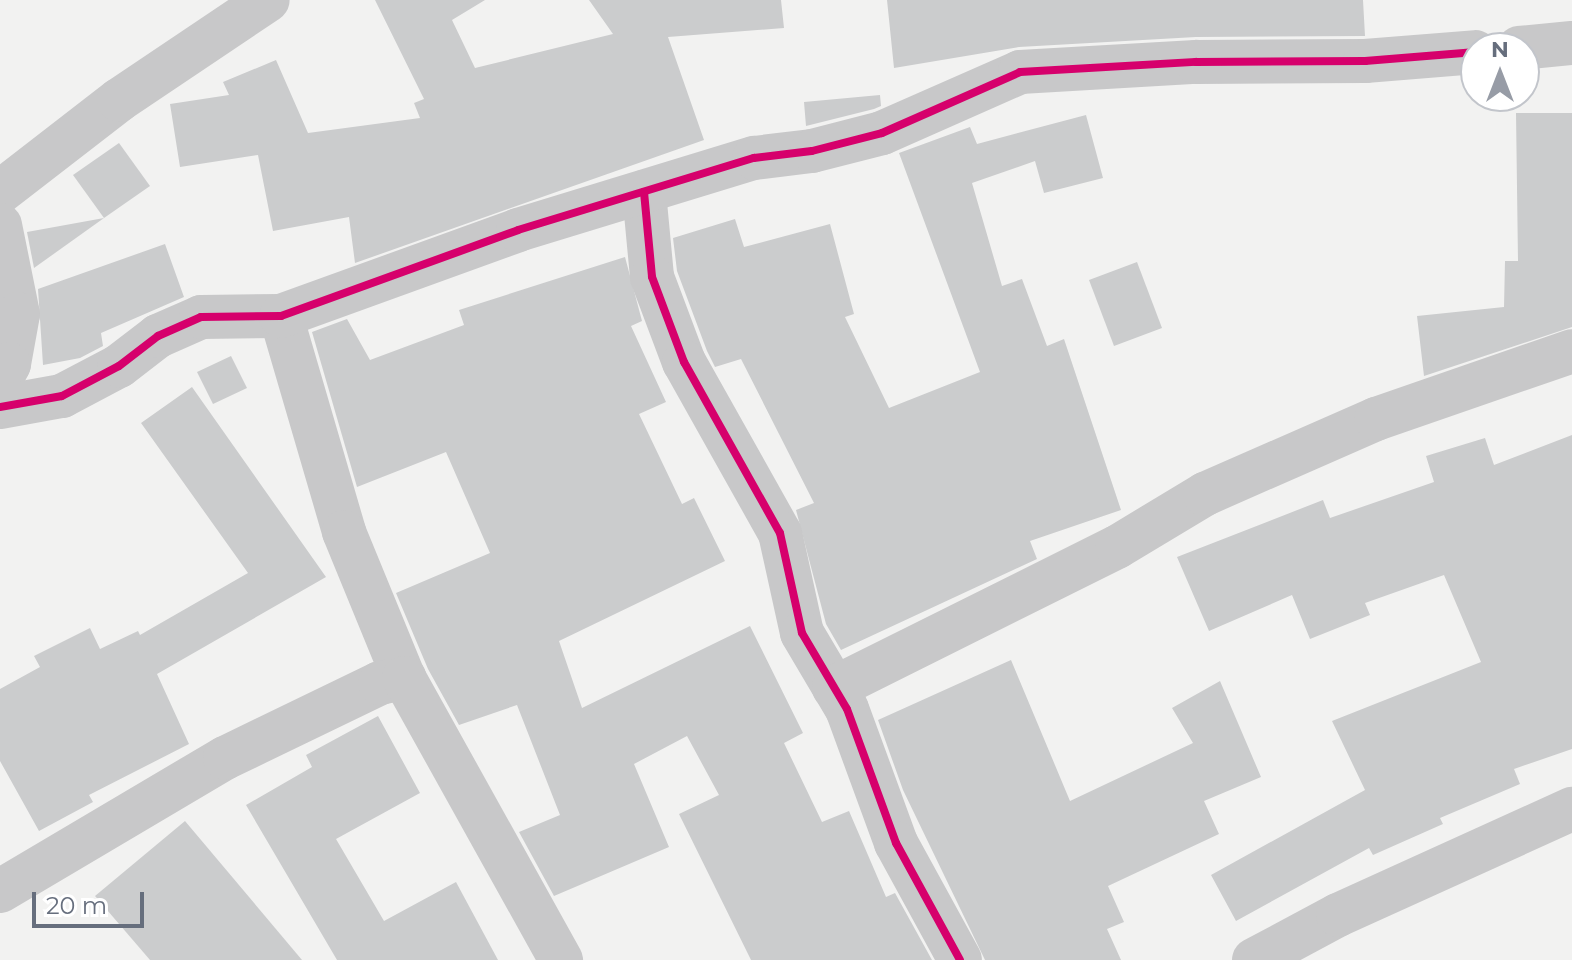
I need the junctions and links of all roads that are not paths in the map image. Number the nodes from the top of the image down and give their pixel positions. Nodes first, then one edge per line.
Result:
1 (268, 0) edge
2 (1572, 43) edge
3 (1540, 46) edge
4 (1460, 53) edge
5 (0, 192) edge
6 (644, 192) junction
7 (0, 225) edge
8 (281, 316) junction
9 (1572, 351) edge
10 (0, 382) edge
11 (0, 407) edge
12 (404, 678) junction
13 (834, 688) junction
14 (1572, 809) edge
15 (0, 891) edge
16 (561, 960) edge
17 (960, 960) edge
18 (1254, 960) edge

1 - 5 street
2 - 3 street
4 - 6 street
6 - 8 street
6 - 13 street
7 - 10 street
8 - 11 street
8 - 12 street
9 - 13 street
12 - 15 street
12 - 16 street
13 - 17 street
14 - 18 street

